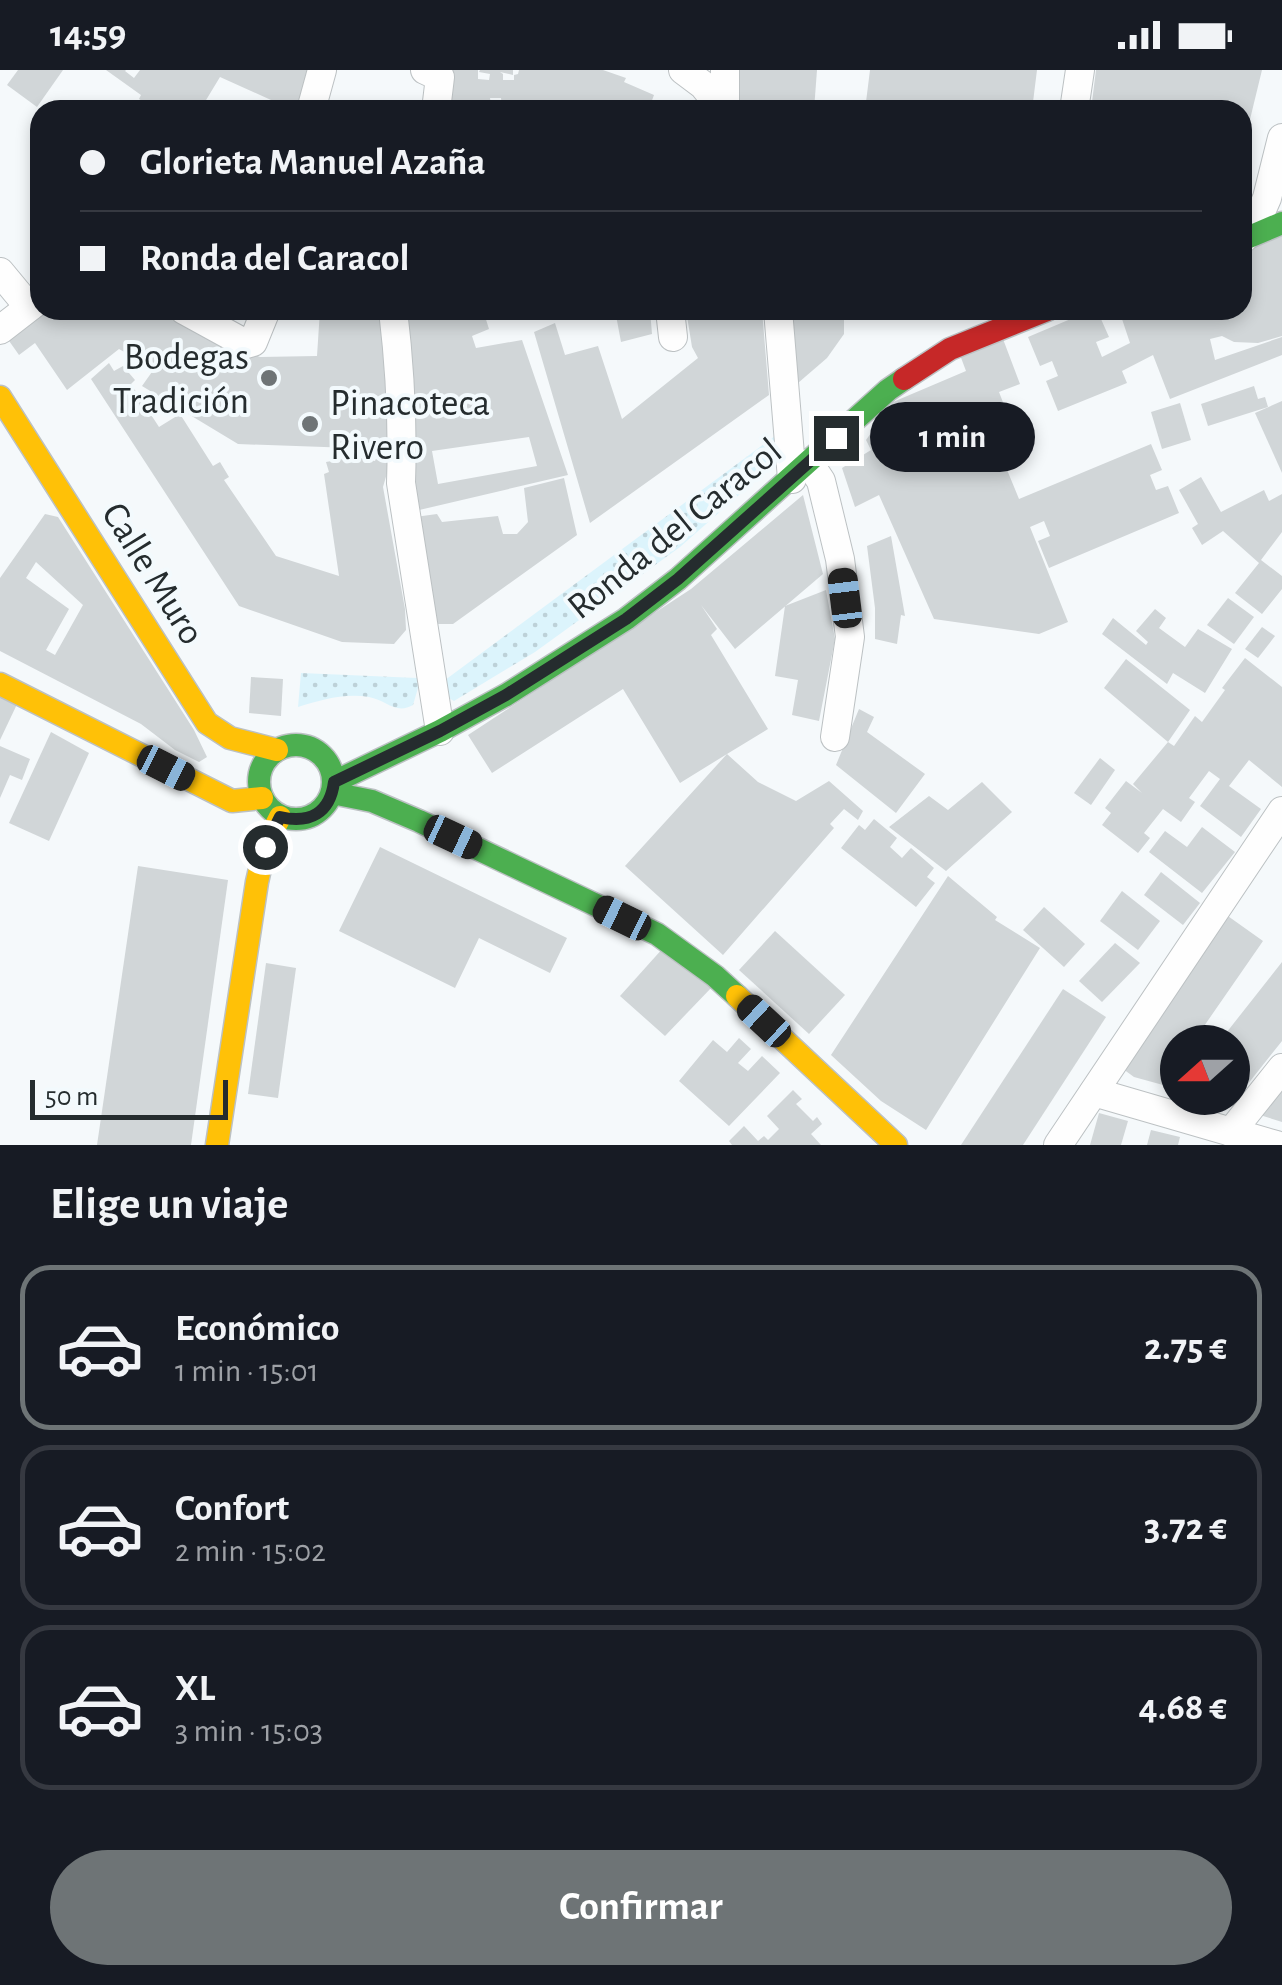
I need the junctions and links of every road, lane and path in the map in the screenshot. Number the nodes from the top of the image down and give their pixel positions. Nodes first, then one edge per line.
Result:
1 (322, 70) edge
2 (425, 70) edge
3 (683, 70) edge
4 (724, 70) edge
5 (1080, 70) edge
6 (314, 100) edge
7 (437, 100) edge
8 (716, 100) edge
9 (724, 100) edge
10 (1076, 100) edge
11 (1282, 138) edge
12 (1262, 230) edge
13 (0, 272) edge
14 (30, 299) edge
15 (30, 307) edge
16 (202, 320) edge
17 (262, 320) edge
18 (394, 320) edge
19 (779, 320) edge
20 (1022, 320) edge
21 (0, 330) edge
22 (2, 404) edge
23 (800, 471) junction
24 (0, 684) edge
25 (440, 731) junction
26 (834, 737) dead end
27 (309, 747) junction
28 (276, 750) junction
29 (390, 753) junction
30 (333, 787) junction
31 (262, 798) junction
32 (372, 801) junction
33 (280, 817) junction
34 (1278, 826) edge
35 (1282, 1068) edge
36 (1094, 1092) junction
37 (1228, 1138) edge
38 (216, 1145) edge
39 (896, 1145) edge
40 (1058, 1145) edge
41 (1276, 1145) edge

1 - 6 street
2 - 7 street
3 - 8 street
4 - 9 street
5 - 10 street
11 - 12 street
13 - 14 street
15 - 21 street
16 - 17 street
18 - 25 street
19 - 23 street
20 - 23 main road, Ronda del Caracol
22 - 28 main road, Calle Muro
23 - 25 main road, Ronda del Caracol
23 - 26 street
24 - 31 main road
25 - 27 main road, Ronda del Caracol
25 - 29 main road, Ronda del Caracol
27 - 28 main road
27 - 30 main road
28 - 31 main road
29 - 30 main road, Ronda del Caracol
29 - 32 main road
30 - 32 main road
30 - 33 main road
31 - 33 main road
32 - 39 main road
33 - 38 main road
34 - 36 street
35 - 37 street
36 - 37 street
36 - 40 street
37 - 41 street

